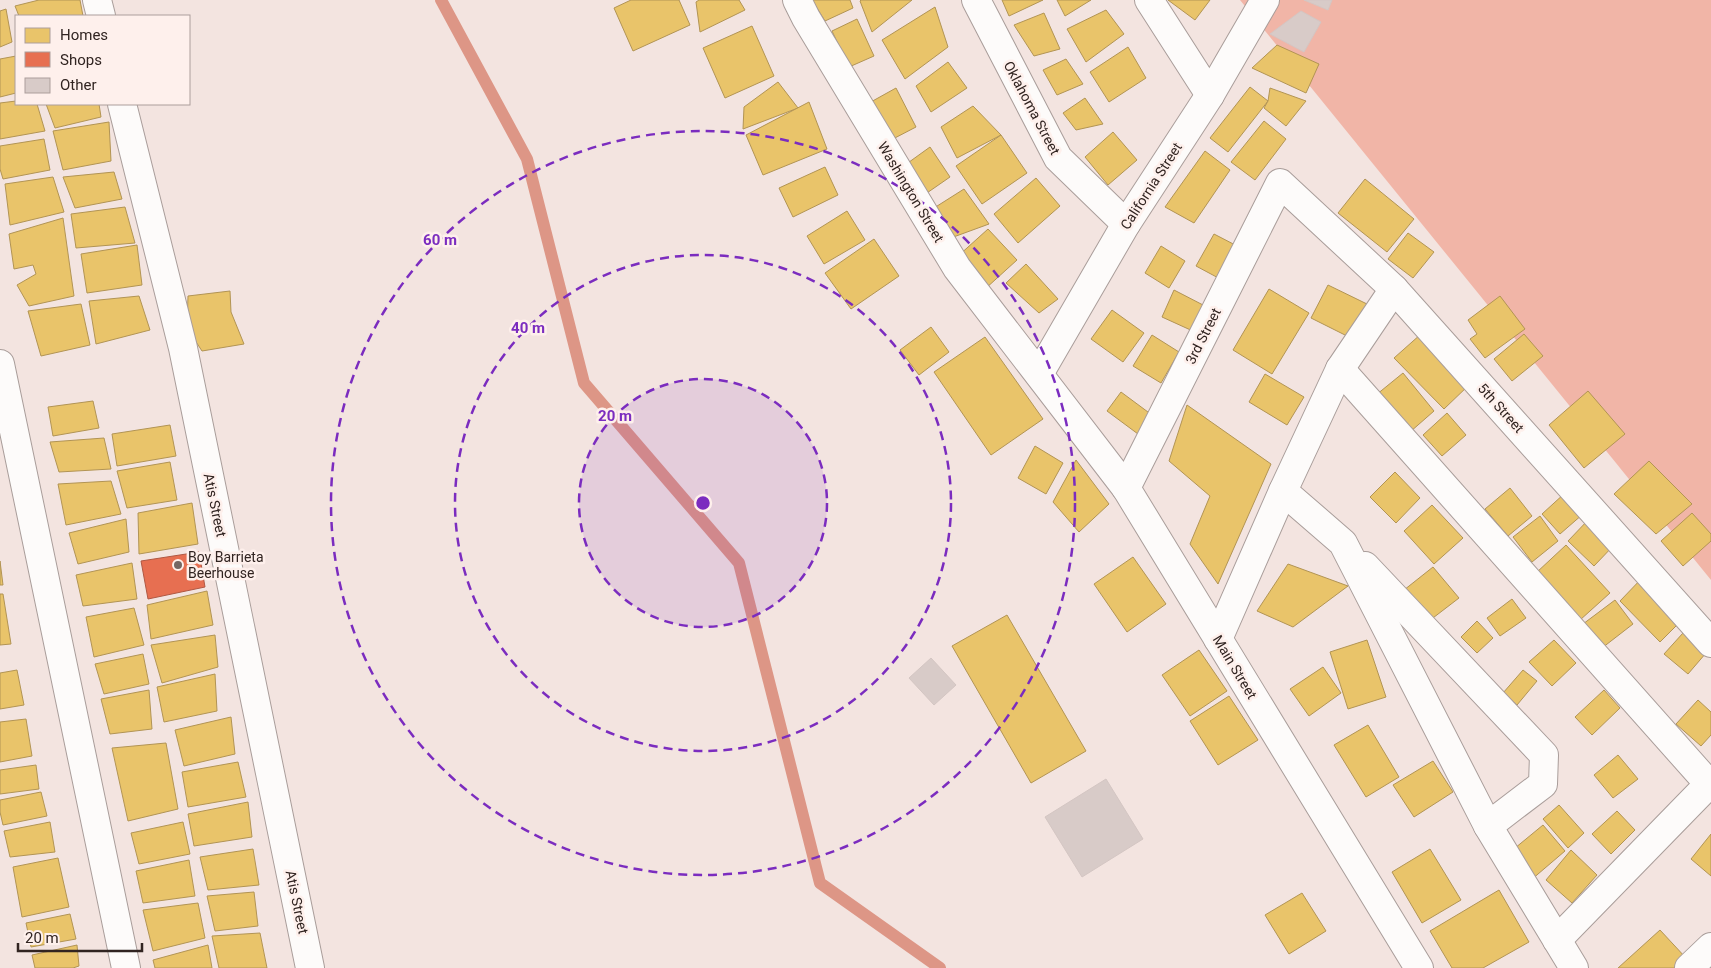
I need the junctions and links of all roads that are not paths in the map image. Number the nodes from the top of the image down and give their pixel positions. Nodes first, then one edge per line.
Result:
1 (96, 0) edge
2 (797, 0) edge
3 (976, 0) edge
4 (1149, 0) edge
5 (1265, 0) edge
6 (101, 15) edge
7 (1210, 95) junction
8 (122, 105) edge
9 (1280, 183) joint
10 (1126, 224) junction
11 (1394, 289) junction
12 (1340, 369) junction
13 (1039, 374) junction
14 (2, 380) edge
15 (1126, 488) junction
16 (1283, 491) junction
17 (1343, 543) junction
18 (1218, 639) junction
19 (1711, 643) edge
20 (1488, 826) junction
21 (1557, 940) junction
22 (1711, 947) edge
23 (126, 968) edge
24 (310, 968) edge
25 (1418, 968) edge
26 (1574, 968) edge
27 (1689, 968) edge

1 - 6 street
2 - 13 street, Washington Street
3 - 10 street, Oklahoma Street
4 - 7 street
5 - 7 street, California Street
7 - 10 street, California Street
8 - 24 street, Atis Street
9 - 11 street, 5th Street
9 - 15 street, 3rd Street
10 - 13 street, California Street
11 - 12 street
11 - 19 street, 5th Street
12 - 16 street
12 - 21 street
13 - 15 street, Main Street
14 - 23 street
15 - 18 street, Main Street
16 - 17 street
16 - 18 street
17 - 20 street
17 - 20 street
18 - 25 street, Main Street
20 - 21 street
21 - 26 street
22 - 27 street

